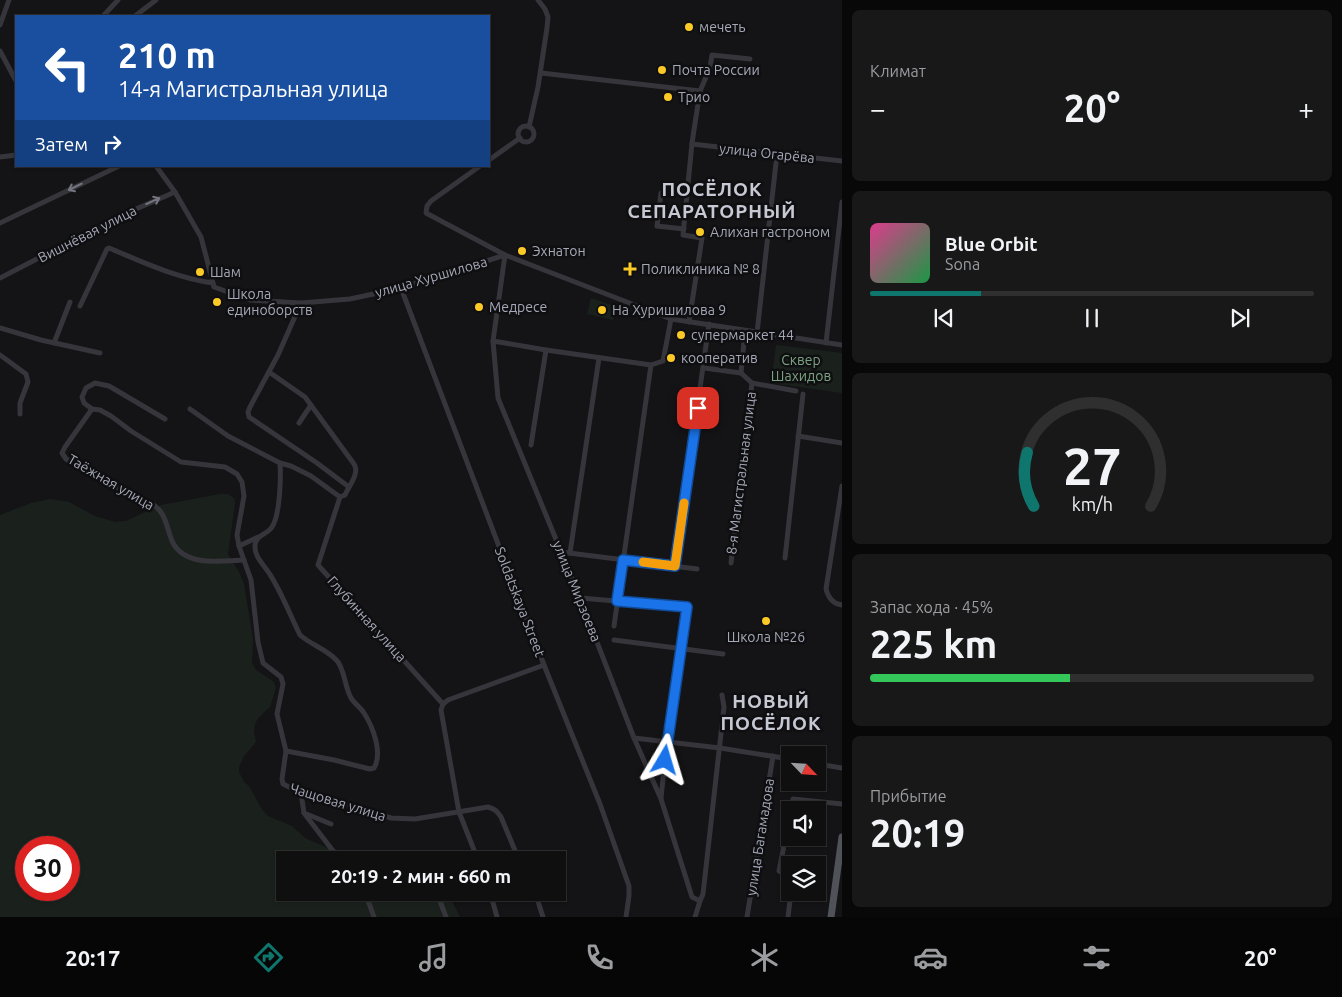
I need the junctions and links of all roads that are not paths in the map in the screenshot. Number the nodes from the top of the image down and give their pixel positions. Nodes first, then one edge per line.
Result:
1 (9, 0) edge
2 (118, 0) edge
3 (156, 0) edge
4 (538, 0) edge
5 (104, 15) edge
6 (136, 15) edge
7 (0, 25) edge
8 (0, 51) edge
9 (750, 60) dead end
10 (541, 73) junction
11 (15, 79) edge
12 (700, 91) junction
13 (529, 127) junction
14 (520, 138) junction
15 (692, 144) junction
16 (777, 154) junction
17 (15, 155) edge
18 (0, 157) edge
19 (490, 159) edge
20 (842, 161) edge
21 (117, 167) edge
22 (157, 167) edge
23 (479, 167) edge
24 (175, 192) junction
25 (661, 193) dead end
26 (842, 202) edge
27 (0, 223) edge
28 (684, 228) junction
29 (505, 255) junction
30 (0, 278) edge
31 (213, 283) junction
32 (401, 288) junction
33 (70, 302) dead end
34 (301, 303) junction
35 (80, 306) dead end
36 (671, 319) junction
37 (690, 322) junction
38 (709, 324) junction
39 (0, 328) edge
40 (745, 331) junction
41 (757, 332) junction
42 (493, 340) junction
43 (54, 343) junction
44 (826, 343) junction
45 (842, 346) edge
46 (546, 350) junction
47 (100, 353) dead end
48 (0, 355) edge
49 (599, 358) junction
50 (651, 365) junction
51 (704, 368) junction
52 (269, 372) junction
53 (742, 372) junction
54 (752, 383) junction
55 (796, 391) dead end
56 (803, 394) dead end
57 (311, 405) junction
58 (92, 409) junction
59 (190, 409) dead end
60 (20, 414) dead end
61 (165, 419) dead end
62 (298, 424) dead end
63 (798, 436) junction
64 (842, 443) edge
65 (531, 445) dead end
66 (280, 463) junction
67 (842, 486) edge
68 (349, 487) junction
69 (340, 497) junction
70 (258, 536) junction
71 (239, 546) junction
72 (561, 552) junction
73 (570, 553) junction
74 (785, 558) dead end
75 (244, 560) junction
76 (623, 560) junction
77 (730, 563) dead end
78 (675, 566) junction
79 (697, 569) dead end
80 (580, 598) junction
81 (617, 601) junction
82 (842, 605) edge
83 (614, 626) dead end
84 (614, 640) dead end
85 (681, 648) junction
86 (723, 654) dead end
87 (544, 665) junction
88 (722, 695) dead end
89 (443, 704) junction
90 (634, 738) junction
91 (668, 741) junction
92 (720, 748) junction
93 (286, 752) junction
94 (773, 756) junction
95 (781, 757) edge
96 (826, 765) edge
97 (842, 768) edge
98 (300, 793) junction
99 (661, 799) junction
100 (793, 801) edge
101 (813, 801) edge
102 (826, 802) edge
103 (842, 804) edge
104 (459, 812) junction
105 (304, 813) junction
106 (331, 824) dead end
107 (842, 837) edge
108 (333, 851) edge
109 (474, 851) edge
110 (515, 851) edge
111 (781, 861) edge
112 (781, 872) edge
113 (368, 901) edge
114 (440, 901) edge
115 (493, 901) edge
116 (538, 901) edge
117 (700, 901) junction
118 (790, 901) edge
119 (374, 917) edge
120 (446, 917) edge
121 (497, 917) edge
122 (543, 917) edge
123 (626, 917) edge
124 (695, 917) edge
125 (747, 917) edge
126 (788, 917) edge
127 (831, 917) edge

1 - 7 street
2 - 5 street
3 - 6 street
4 - 10 street
8 - 11 street
9 - 12 street
10 - 12 street
10 - 13 street
12 - 15 street
13 - 14 street
13 - 14 street
14 - 19 street
15 - 16 street, улица Огарёва
15 - 28 street
16 - 20 street, улица Огарёва
16 - 41 street
17 - 18 street
21 -> 27 street
22 - 24 street
23 - 29 street
30 -> 24 street, Вишнёвая улица
24 - 31 street
25 - 28 street
26 - 44 street
28 - 37 street
29 - 32 street, улица Хуршилова
29 - 36 street
29 - 42 street, улица Мирзоева
31 - 34 street, улица Хуршилова
31 - 35 street, улица Хуршилова
32 - 34 street, улица Хуршилова
32 - 87 street, Soldatskaya Street
33 - 43 street
34 - 52 street
36 - 37 street
36 - 50 street
37 - 38 street
38 - 40 street
38 - 51 street
39 - 43 street
40 - 41 street
40 - 53 street
41 - 44 street
42 - 46 street
42 - 72 street, улица Мирзоева
43 - 47 street
44 - 45 street
46 - 49 street
46 - 65 street
48 - 60 street
49 - 50 street
49 - 73 street
50 - 76 street
51 - 53 street
51 - 78 street
52 - 57 street
52 - 68 street
53 - 54 street
54 - 55 street
54 - 77 street, 8-я Магистральная улица
56 - 63 street
57 - 62 street
57 - 68 street
58 - 61 street
58 - 71 street, Чащовая улица
58 - 75 street, Таёжная улица
59 - 66 street
63 - 64 street
63 - 74 street
66 - 69 street
66 - 70 street
67 - 82 street
68 - 69 street
69 - 89 street, Глубинная улица
70 - 71 street
70 - 93 street
71 - 75 street, Чащовая улица
72 - 73 street
72 - 80 street, улица Мирзоева
73 - 76 street
75 - 93 street, Чащовая улица
76 - 78 street
76 - 81 street
78 - 79 street
80 - 81 street
80 - 90 street, улица Мирзоева
81 - 83 street
81 - 85 street
84 - 85 street
85 - 86 street
85 - 91 street
87 - 89 street
87 - 123 street, Soldatskaya Street
88 - 92 street
89 - 104 street
90 - 91 street
90 - 99 street, улица Мирзоева
91 - 92 street
91 - 99 street
92 - 94 street
92 - 117 street
93 - 98 street, Чащовая улица
94 - 95 street
94 - 125 street, улица Багамадова
96 - 97 street
98 - 104 street, Чащовая улица
98 - 105 street
99 - 117 street, улица Мирзоева
100 - 101 street
102 - 103 street
104 - 109 street
104 - 110 street, Чащовая улица
105 - 106 street
105 - 108 street
107 - 127 main road
111 - 112 street
113 - 119 street
114 - 120 street
115 - 121 street
116 - 122 street
117 - 124 street
118 - 126 street

